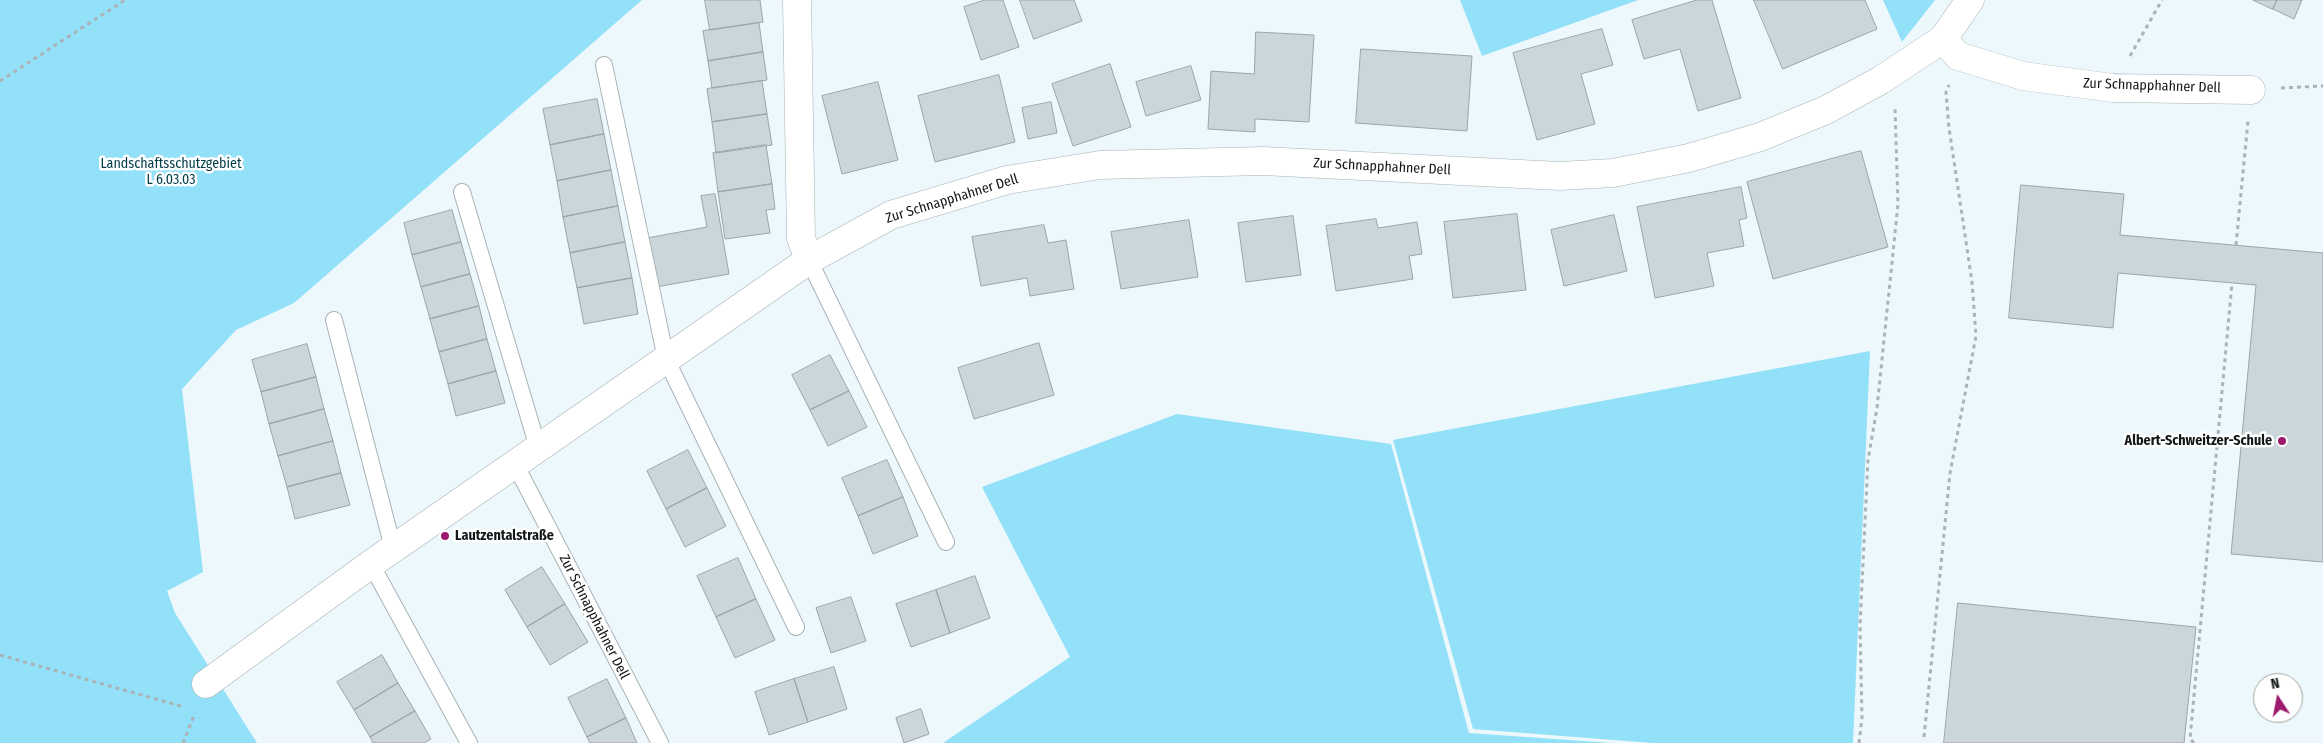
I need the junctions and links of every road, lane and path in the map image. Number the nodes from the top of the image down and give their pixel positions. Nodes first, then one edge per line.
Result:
1 (125, 0) edge
2 (796, 0) edge
3 (1970, 0) edge
4 (2162, 0) edge
5 (1950, 48) junction
6 (604, 65) dead end
7 (1893, 72) junction
8 (0, 81) edge
9 (2323, 86) edge
10 (2113, 88) junction
11 (2251, 90) junction
12 (462, 192) dead end
13 (2236, 245) dead end
14 (809, 260) junction
15 (2232, 283) dead end
16 (334, 320) dead end
17 (666, 359) junction
18 (538, 448) junction
19 (515, 464) junction
20 (946, 542) dead end
21 (393, 548) junction
22 (371, 564) junction
23 (796, 627) dead end
24 (0, 655) edge
25 (206, 684) dead end
26 (187, 708) dead end
27 (1924, 737) dead end
28 (469, 743) edge
29 (660, 743) edge
30 (1859, 743) edge
31 (2194, 743) edge

1 - 8 path
2 - 14 street
3 - 5 street, Zur Schnapphahner Dell
4 - 10 path
5 - 7 street, Zur Schnapphahner Dell
5 - 10 street, Zur Schnapphahner Dell
5 - 27 path
6 - 17 lane
7 - 14 street, Zur Schnapphahner Dell
7 - 30 path
9 - 11 path
10 - 11 street, Zur Schnapphahner Dell
11 - 13 path
12 - 18 lane
14 - 17 street, Zur Schnapphahner Dell
14 - 20 lane
15 - 31 path
16 - 21 lane
17 - 18 street, Zur Schnapphahner Dell
17 - 23 lane
18 - 19 street, Zur Schnapphahner Dell
19 - 21 street, Zur Schnapphahner Dell
19 - 29 lane, Zur Schnapphahner Dell
21 - 22 street, Zur Schnapphahner Dell
22 - 25 street, Zur Schnapphahner Dell
22 - 28 lane
24 - 26 path

